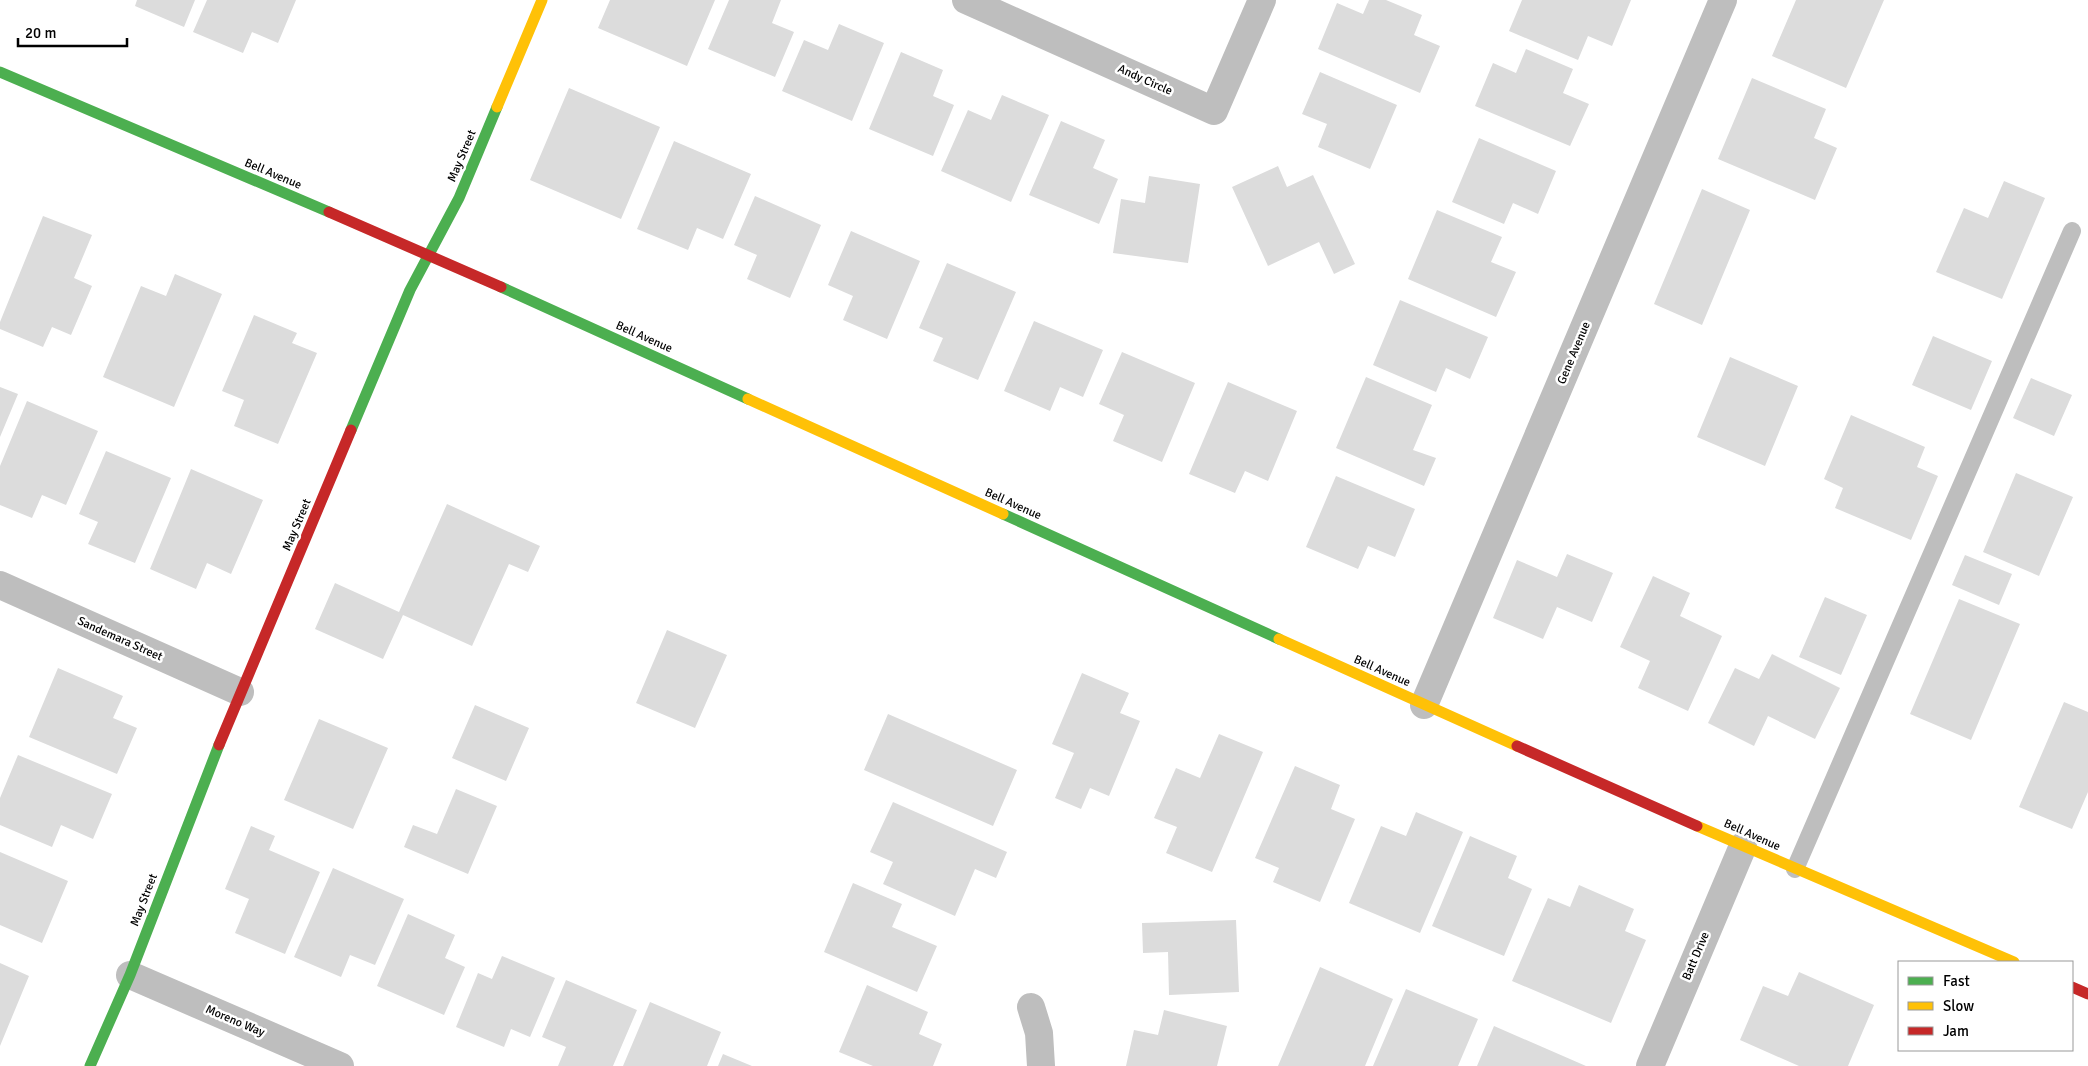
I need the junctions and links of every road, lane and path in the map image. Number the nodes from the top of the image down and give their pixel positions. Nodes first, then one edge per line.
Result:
1 (542, 0) edge
2 (966, 0) edge
3 (1262, 0) edge
4 (1723, 0) edge
5 (0, 72) edge
6 (2072, 231) dead end
7 (428, 254) junction
8 (0, 586) edge
9 (240, 692) junction
10 (1424, 705) junction
11 (1743, 846) junction
12 (1795, 869) junction
13 (2012, 961) edge
14 (130, 975) junction
15 (2073, 987) edge
16 (2088, 994) edge
17 (1031, 1007) dead end
18 (90, 1066) edge
19 (340, 1066) edge
20 (1041, 1066) edge
21 (1650, 1066) edge

1 - 7 main road, May Street
2 - 3 street, Andy Circle
4 - 10 street, Gene Avenue
5 - 7 main road, Bell Avenue
6 - 12 lane
7 - 9 main road, May Street
7 - 10 main road, Bell Avenue
8 - 9 street, Sandemara Street
9 - 14 main road, May Street
10 - 11 main road, Bell Avenue
11 - 12 main road, Bell Avenue
11 - 21 street, Batt Drive
12 - 13 main road, Bell Avenue
14 - 18 main road, May Street
14 - 19 street, Moreno Way
15 - 16 main road
17 - 20 street

